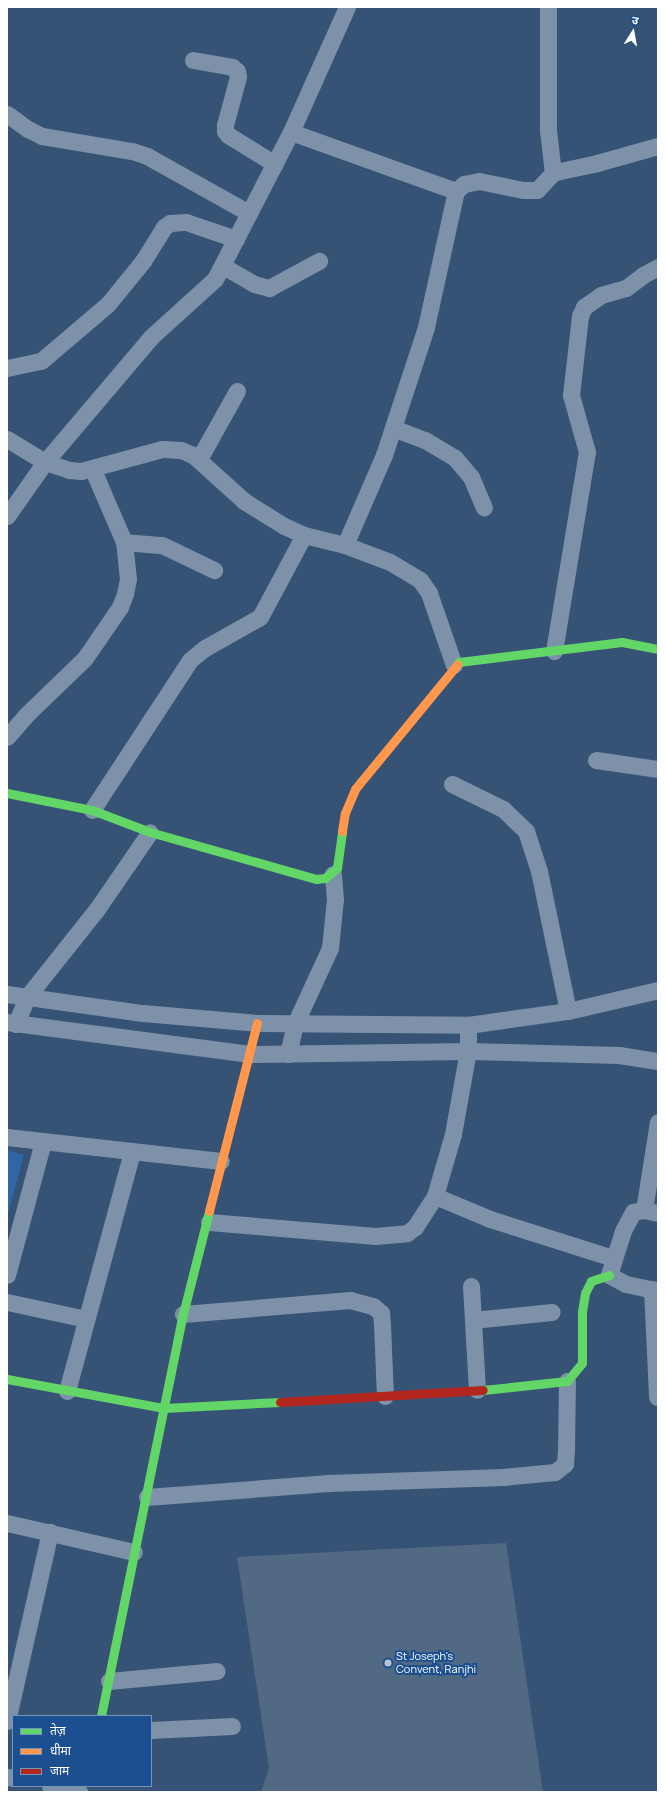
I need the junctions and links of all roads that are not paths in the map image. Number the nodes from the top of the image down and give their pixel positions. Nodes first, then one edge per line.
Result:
1 (347, 7) edge
2 (548, 7) edge
3 (192, 60) dead end
4 (7, 114) edge
5 (291, 132) junction
6 (658, 146) edge
7 (274, 164) junction
8 (553, 173) junction
9 (456, 191) junction
10 (249, 214) junction
11 (236, 239) junction
12 (319, 260) dead end
13 (223, 266) junction
14 (658, 267) edge
15 (7, 368) edge
16 (237, 391) dead end
17 (393, 428) junction
18 (7, 439) edge
19 (199, 459) junction
20 (45, 462) junction
21 (92, 470) junction
22 (484, 507) dead end
23 (7, 516) edge
24 (304, 535) junction
25 (124, 542) junction
26 (345, 545) junction
27 (214, 570) dead end
28 (658, 649) edge
29 (554, 651) junction
30 (454, 665) junction
31 (7, 737) edge
32 (596, 760) dead end
33 (658, 769) edge
34 (452, 784) dead end
35 (7, 793) edge
36 (92, 810) junction
37 (150, 832) junction
38 (333, 874) junction
39 (658, 990) edge
40 (7, 994) edge
41 (27, 997) junction
42 (568, 1012) junction
43 (12, 1023) edge
44 (258, 1024) junction
45 (295, 1024) junction
46 (468, 1025) junction
47 (468, 1051) junction
48 (250, 1054) junction
49 (288, 1054) junction
50 (658, 1061) edge
51 (658, 1122) edge
52 (7, 1137) edge
53 (43, 1142) junction
54 (132, 1152) junction
55 (221, 1161) junction
56 (435, 1196) junction
57 (651, 1212) edge
58 (209, 1222) junction
59 (613, 1258) junction
60 (609, 1274) junction
61 (7, 1275) edge
62 (472, 1286) dead end
63 (655, 1290) edge
64 (7, 1302) edge
65 (552, 1312) dead end
66 (183, 1314) junction
67 (86, 1319) junction
68 (473, 1320) junction
69 (7, 1379) edge
70 (567, 1381) junction
71 (476, 1390) junction
72 (67, 1391) junction
73 (385, 1396) junction
74 (657, 1397) edge
75 (164, 1408) junction
76 (147, 1497) junction
77 (7, 1522) edge
78 (50, 1532) junction
79 (134, 1552) junction
80 (217, 1670) dead end
81 (109, 1681) junction
82 (101, 1715) edge
83 (7, 1721) edge
84 (232, 1726) dead end
85 (152, 1730) edge
86 (55, 1787) edge
87 (80, 1792) edge

1 - 5 street
2 - 8 street
3 - 7 street
4 - 10 street
5 - 7 street
5 - 9 street
6 - 8 street
7 - 10 street
8 - 9 street
9 - 17 street
10 - 11 street
11 - 13 street
11 - 15 street
12 - 13 street
13 - 20 street
14 - 29 street
16 - 19 street
17 - 22 street
17 - 26 street
18 - 20 street
19 - 21 street
19 - 24 street
20 - 21 street
20 - 23 street
21 - 25 street
24 - 26 street
24 - 36 street
25 - 27 street
25 - 31 street
26 - 30 street
28 - 29 street
29 - 30 street
30 - 38 street
32 - 33 street
34 - 42 street
35 - 36 street
36 - 37 street
37 - 38 street
37 - 41 street
38 - 45 street
39 - 42 street
40 - 41 street
41 - 43 street
41 - 44 street
42 - 46 street
43 - 48 street
44 - 45 street
44 - 48 street
45 - 46 street
45 - 49 street
46 - 47 street
47 - 49 street
47 - 50 street
47 - 56 street
48 - 49 street
48 - 55 street
51 - 57 street
52 - 53 street
53 - 54 street
53 - 61 street
54 - 55 street
54 - 67 street
55 - 58 street
56 - 58 street
56 - 59 street
57 - 59 street
58 - 66 street
59 - 60 street
60 - 63 street
60 - 70 street
62 - 68 street
63 - 74 street
64 - 67 street
65 - 68 street
66 - 73 street
66 - 75 street
67 - 72 street
68 - 71 street
69 - 72 street
70 - 71 street
70 - 76 street
71 - 73 street
72 - 75 street
73 - 75 street
75 - 76 street
76 - 79 street
77 - 78 street
78 - 79 street
78 - 83 street
79 - 81 street
80 - 81 street
81 - 82 street
84 - 85 street
86 - 87 street

